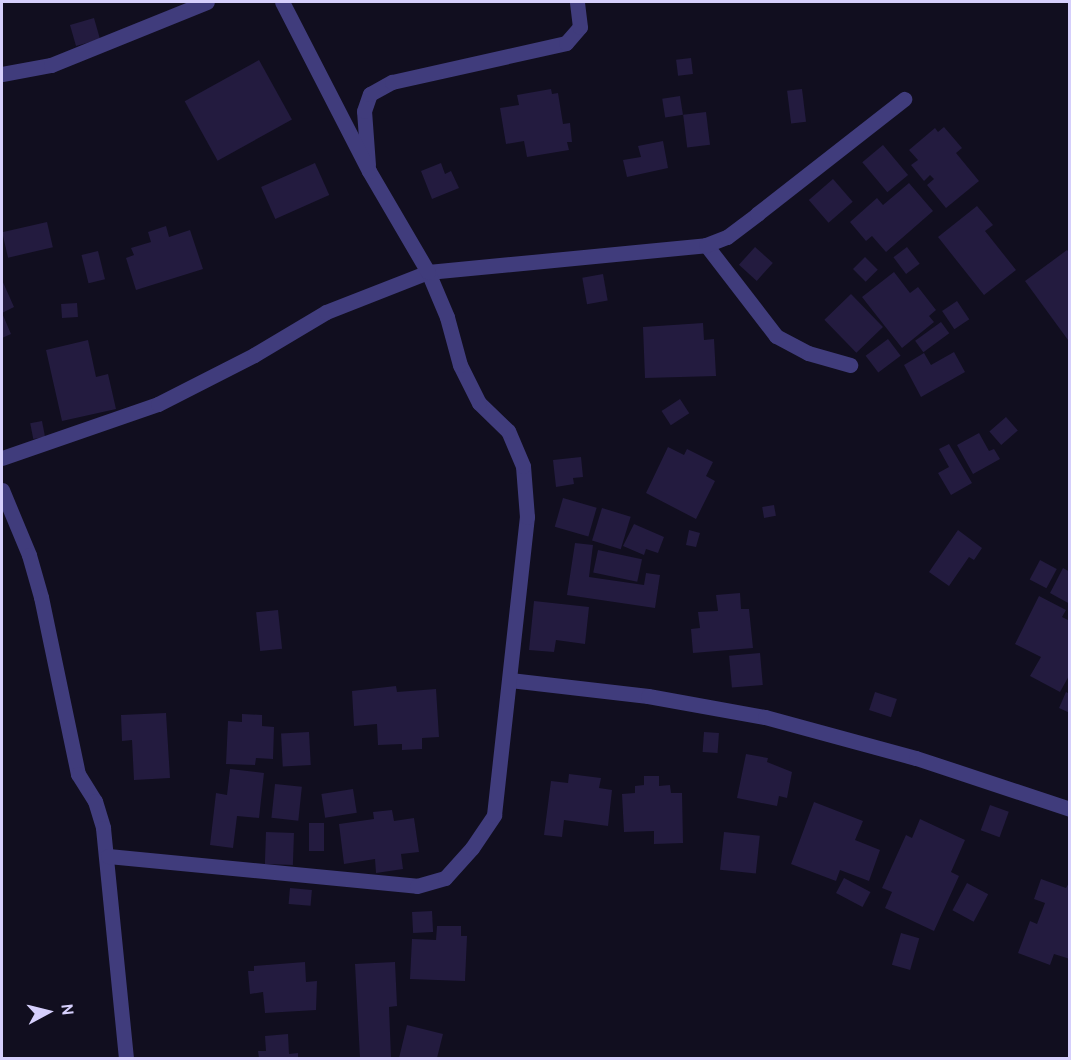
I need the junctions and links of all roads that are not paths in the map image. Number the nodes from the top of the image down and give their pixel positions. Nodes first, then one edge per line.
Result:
1 (207, 2) edge
2 (282, 2) edge
3 (576, 2) edge
4 (2, 74) edge
5 (904, 99) dead end
6 (369, 171) junction
7 (706, 245) junction
8 (428, 272) junction
9 (850, 365) dead end
10 (2, 458) edge
11 (2, 490) edge
12 (510, 680) junction
13 (1070, 809) edge
14 (108, 856) junction
15 (126, 1059) edge

1 - 4 street
2 - 6 street
3 - 6 street
5 - 7 street
6 - 8 street
7 - 8 street
7 - 9 street
8 - 10 street
8 - 12 street
11 - 14 street
12 - 13 street
12 - 14 street
14 - 15 street

